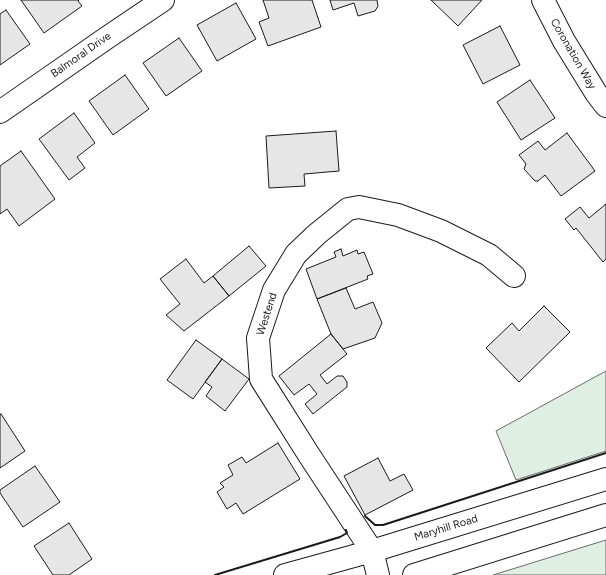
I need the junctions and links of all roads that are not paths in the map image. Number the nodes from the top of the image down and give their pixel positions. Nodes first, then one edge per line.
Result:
1 (163, 0) edge
2 (543, 0) edge
3 (606, 106) edge
4 (0, 112) edge
5 (514, 276) dead end
6 (606, 479) edge
7 (606, 515) edge
8 (372, 551) junction
9 (285, 575) edge
10 (378, 575) edge
11 (414, 575) edge

1 - 4 street, Balmoral Drive
2 - 3 street, Coronation Way
5 - 8 street, Westend
6 - 8 street, Maryhill Road
7 - 11 street
8 - 9 street, Maryhill Road
8 - 10 street, Westend

